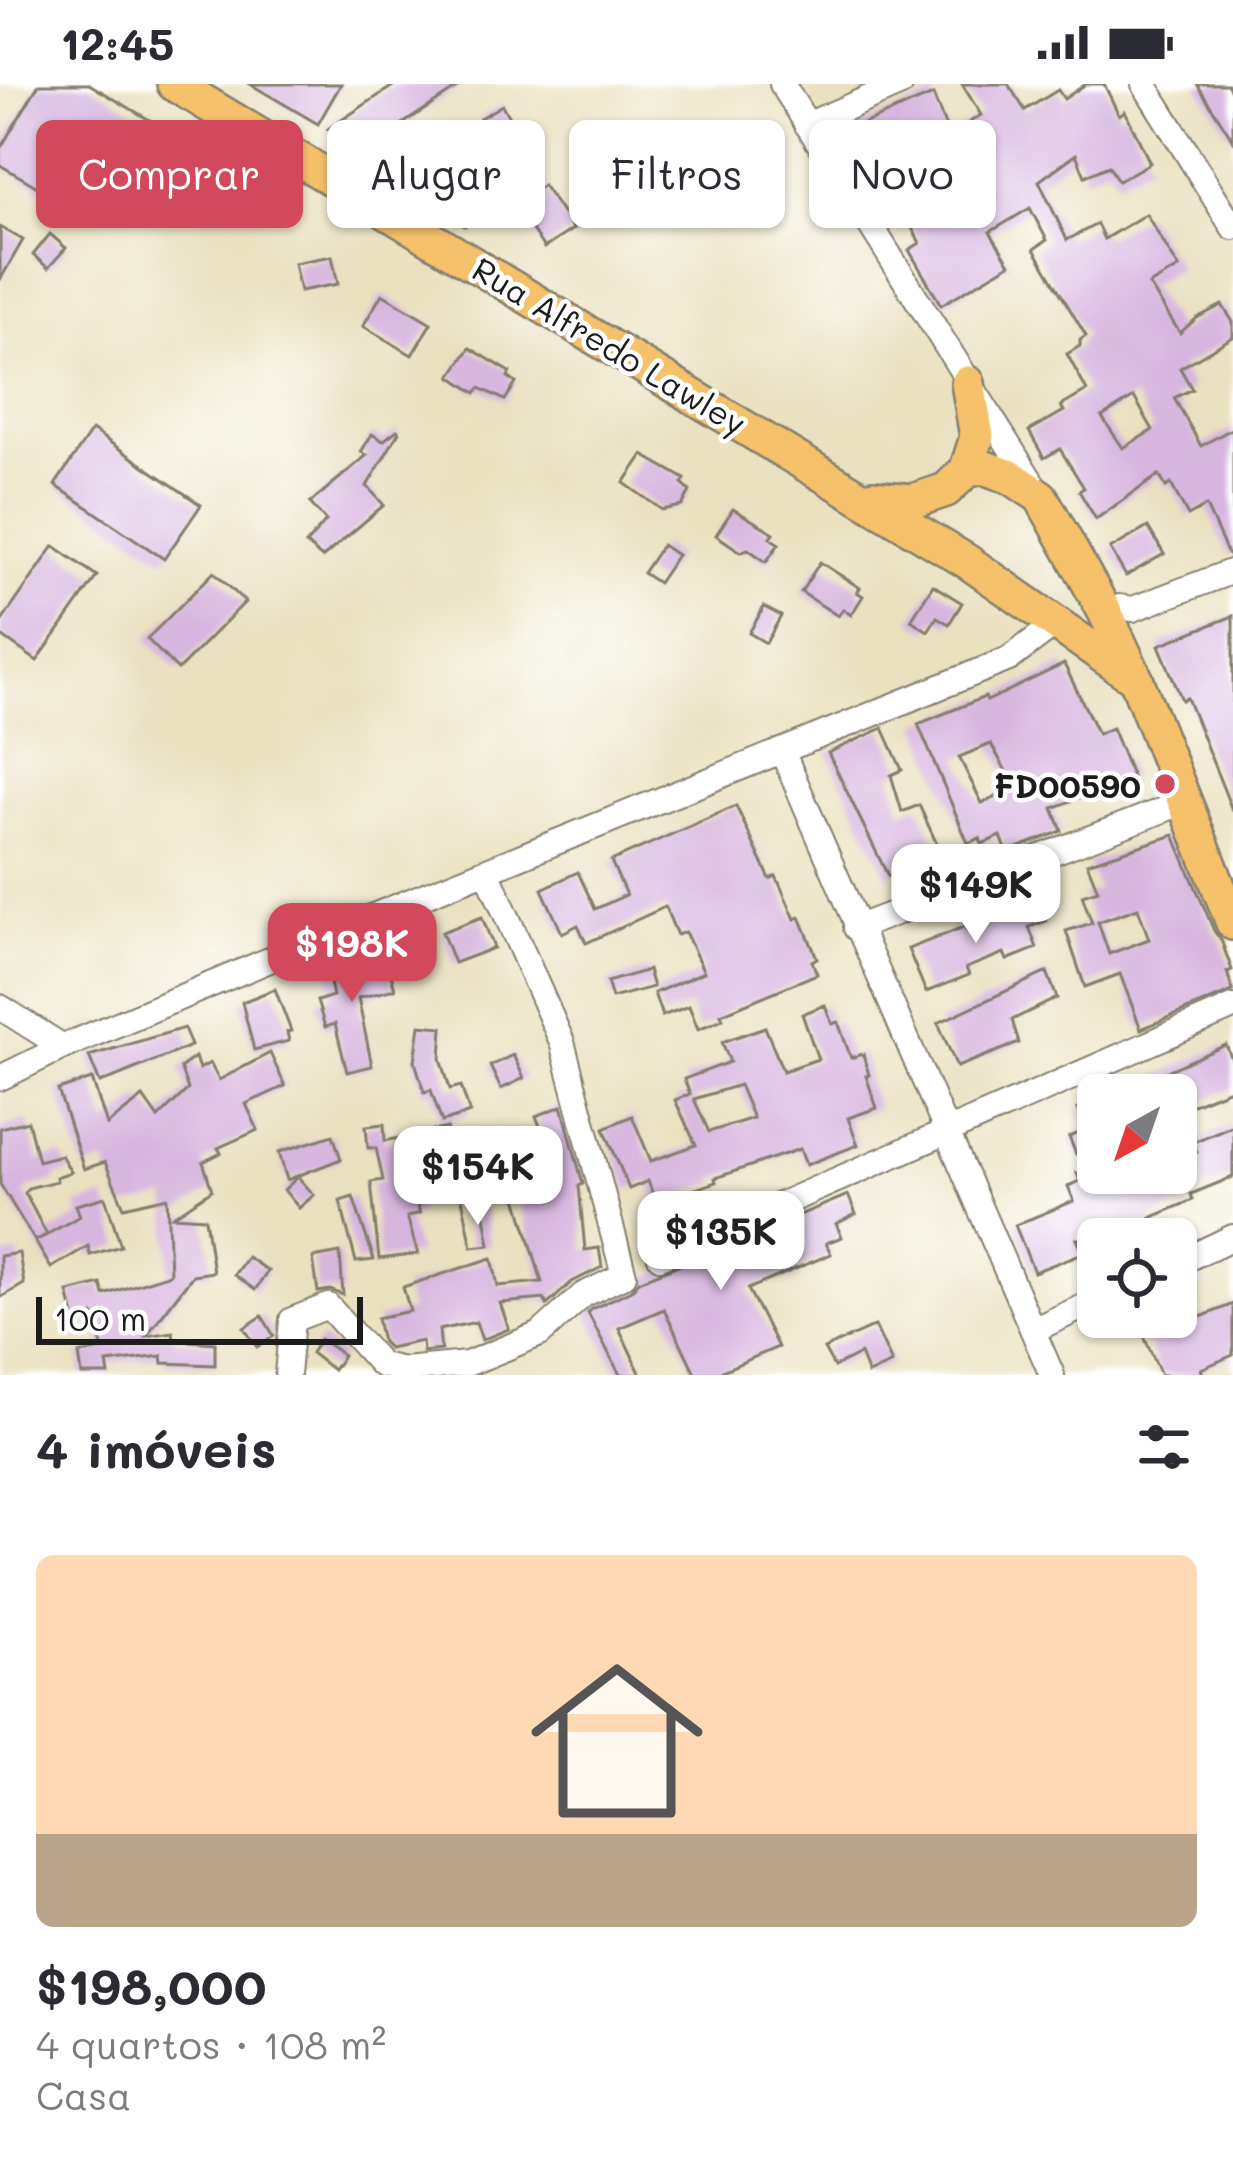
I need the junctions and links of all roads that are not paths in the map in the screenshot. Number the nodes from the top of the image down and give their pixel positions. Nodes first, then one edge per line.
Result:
1 (174, 84) edge
2 (782, 84) edge
3 (901, 84) edge
4 (1144, 84) edge
5 (807, 125) junction
6 (1233, 227) edge
7 (968, 383) junction
8 (956, 481) junction
9 (860, 495) junction
10 (1041, 496) junction
11 (968, 562) junction
12 (1233, 571) edge
13 (1105, 612) junction
14 (1057, 623) junction
15 (1136, 679) junction
16 (782, 751) junction
17 (1184, 802) junction
18 (487, 871) junction
19 (1233, 923) edge
20 (856, 928) junction
21 (0, 1007) edge
22 (1233, 1007) edge
23 (62, 1047) junction
24 (0, 1078) edge
25 (947, 1131) junction
26 (1233, 1238) edge
27 (1197, 1254) edge
28 (660, 1257) dead end
29 (1077, 1310) edge
30 (1033, 1330) junction
31 (287, 1375) edge
32 (1052, 1375) edge

1 - 9 main road, Rua Alfredo Lawley
2 - 5 street
3 - 5 street
4 - 6 street
5 - 7 street
7 - 8 main road
7 - 10 street
8 - 9 main road, Rua Alfredo Lawley
8 - 10 main road, Rua Alfredo Lawley
8 - 11 main road
9 - 11 main road, Rua Alfredo Lawley
10 - 13 main road
11 - 14 main road, Rua Alfredo Lawley
12 - 13 street
13 - 14 main road
13 - 15 main road
14 - 15 main road, Rua Alfredo Lawley
14 - 16 street
15 - 17 main road
16 - 18 street
16 - 20 street
17 - 19 main road
17 - 20 street
18 - 23 street
18 - 31 street
20 - 25 street
21 - 23 street
22 - 25 street
23 - 24 street
25 - 28 street
25 - 30 street
26 - 27 street
29 - 30 street
30 - 32 street

